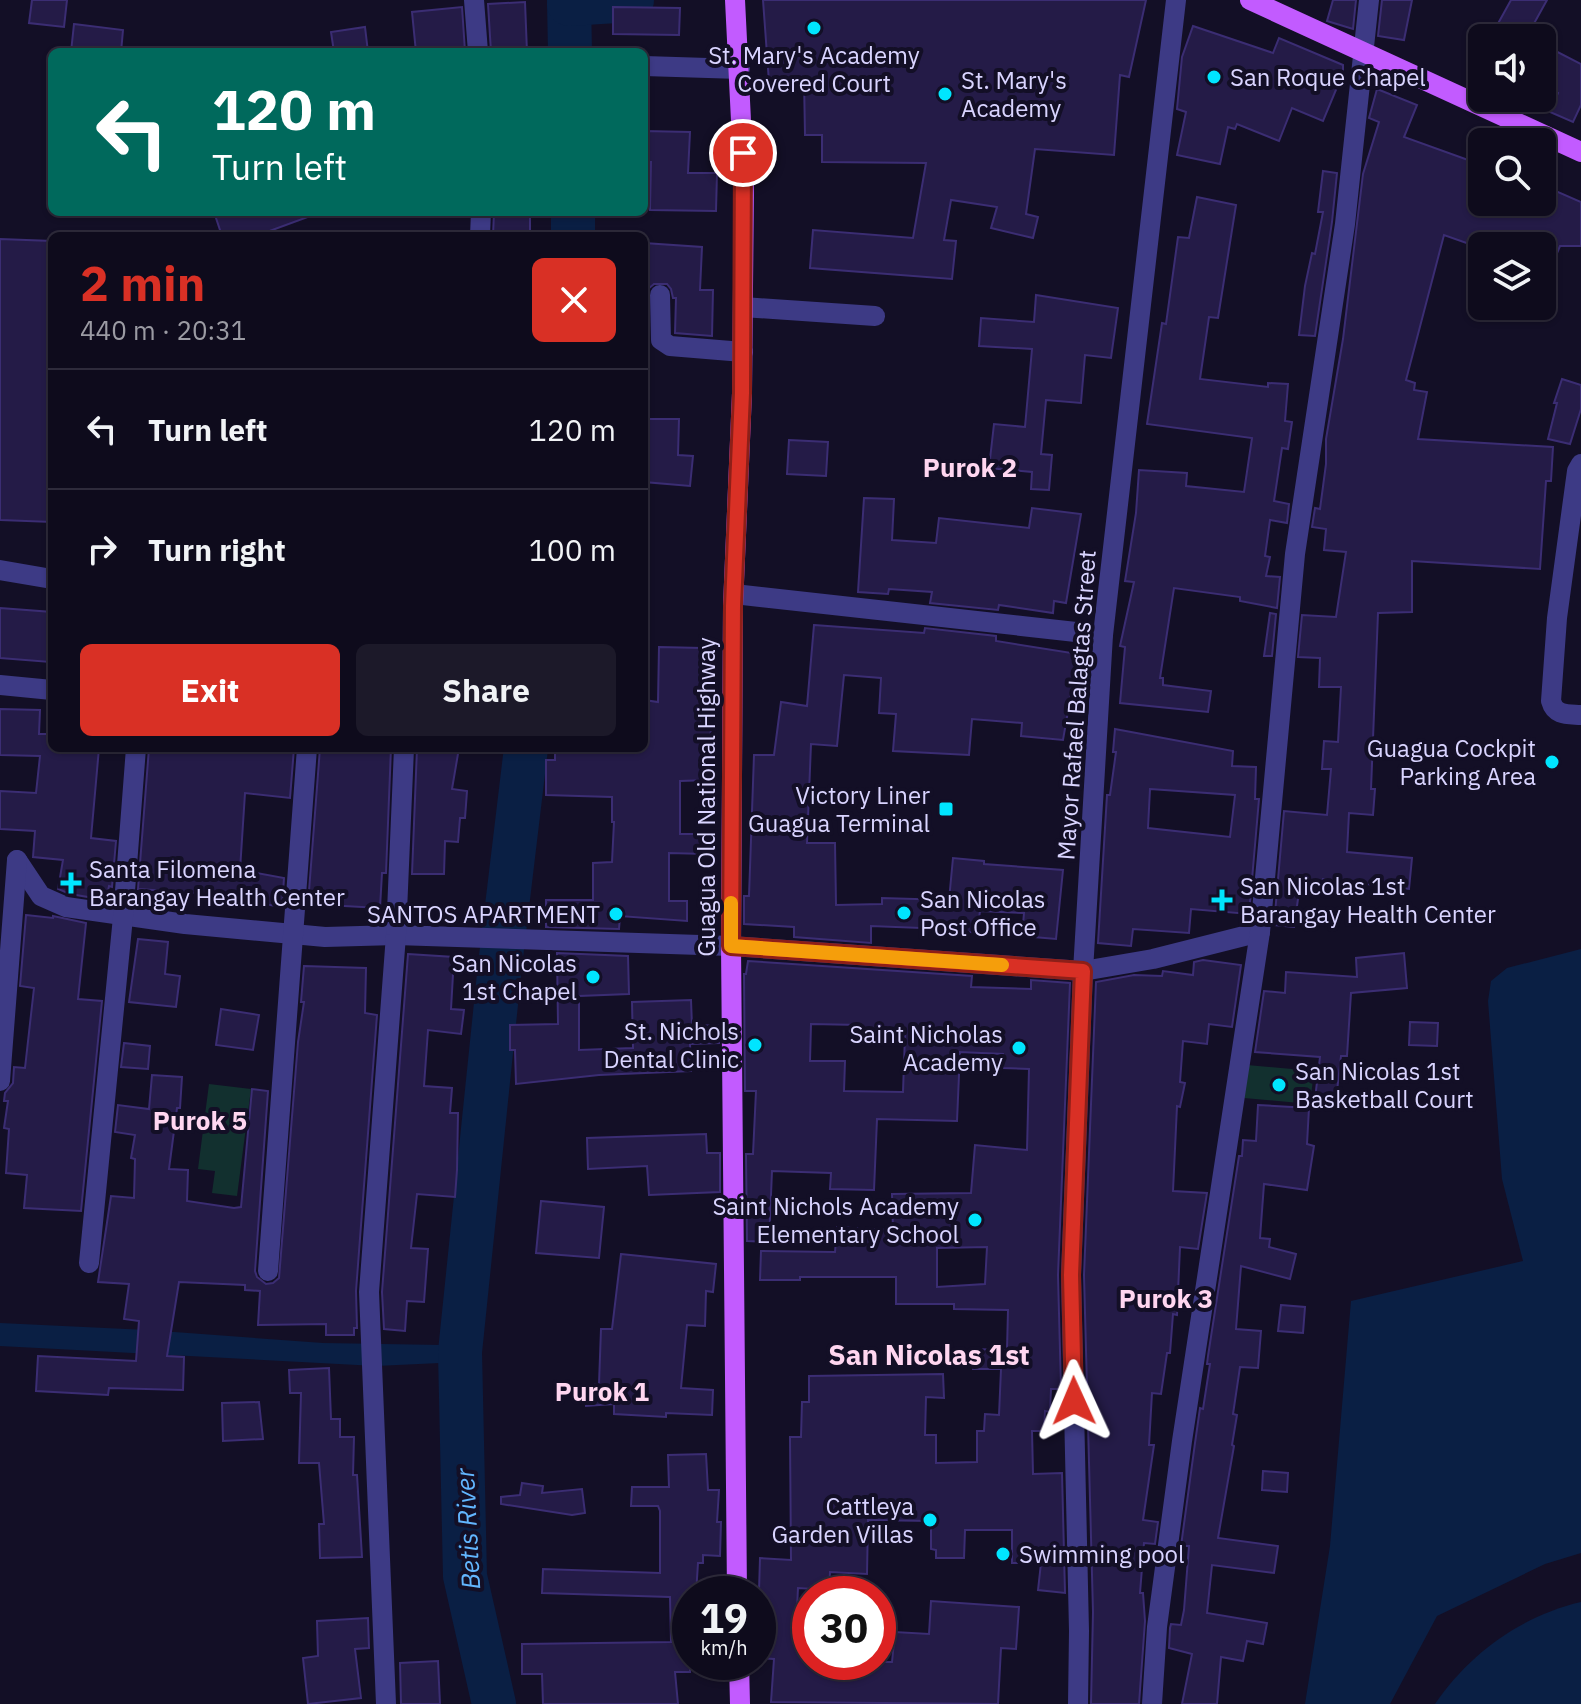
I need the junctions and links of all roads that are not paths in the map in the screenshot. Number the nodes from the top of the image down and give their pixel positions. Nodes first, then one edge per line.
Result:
1 (474, 0) edge
2 (735, 0) edge
3 (1176, 0) edge
4 (1250, 0) edge
5 (1369, 0) edge
6 (478, 48) edge
7 (1364, 52) junction
8 (648, 66) edge
9 (740, 69) junction
10 (1581, 152) edge
11 (660, 295) dead end
12 (743, 307) junction
13 (875, 316) dead end
14 (743, 352) junction
15 (1581, 464) edge
16 (0, 570) edge
17 (48, 578) edge
18 (734, 594) junction
19 (1103, 635) junction
20 (0, 685) edge
21 (48, 690) edge
22 (1581, 715) edge
23 (136, 752) edge
24 (307, 752) edge
25 (404, 752) edge
26 (8, 860) edge
27 (123, 917) junction
28 (1260, 932) junction
29 (295, 933) junction
30 (396, 935) junction
31 (731, 946) junction
32 (1083, 971) junction
33 (2, 1038) edge
34 (0, 1081) edge
35 (89, 1263) dead end
36 (268, 1271) dead end
37 (737, 1576) edge
38 (739, 1680) edge
39 (386, 1704) edge
40 (740, 1704) edge
41 (1078, 1704) edge
42 (1152, 1704) edge

1 - 6 street
2 - 9 main road, Guagua Old National Highway
3 - 19 street, Mayor Rafael Balagtas Street
4 - 7 main road
5 - 7 street
7 - 10 main road
7 - 28 street
8 - 9 street
9 - 12 main road, Guagua Old National Highway
11 - 14 street
12 - 13 street
12 - 14 main road, Guagua Old National Highway
14 - 18 main road, Guagua Old National Highway
15 - 22 street
16 - 17 street
18 - 19 street
18 - 31 main road, Guagua Old National Highway
19 - 32 street, Mayor Rafael Balagtas Street
20 - 21 street
23 - 27 street
24 - 29 street
25 - 30 street
26 - 27 street
26 - 33 street
27 - 29 street
27 - 35 street
28 - 32 street
28 - 42 street
29 - 30 street
29 - 36 street
30 - 31 street
30 - 39 street
31 - 32 street
31 - 37 main road, Guagua Old National Highway
32 - 41 street, Mayor Rafael Balagtas Street
33 - 34 street
38 - 40 main road

